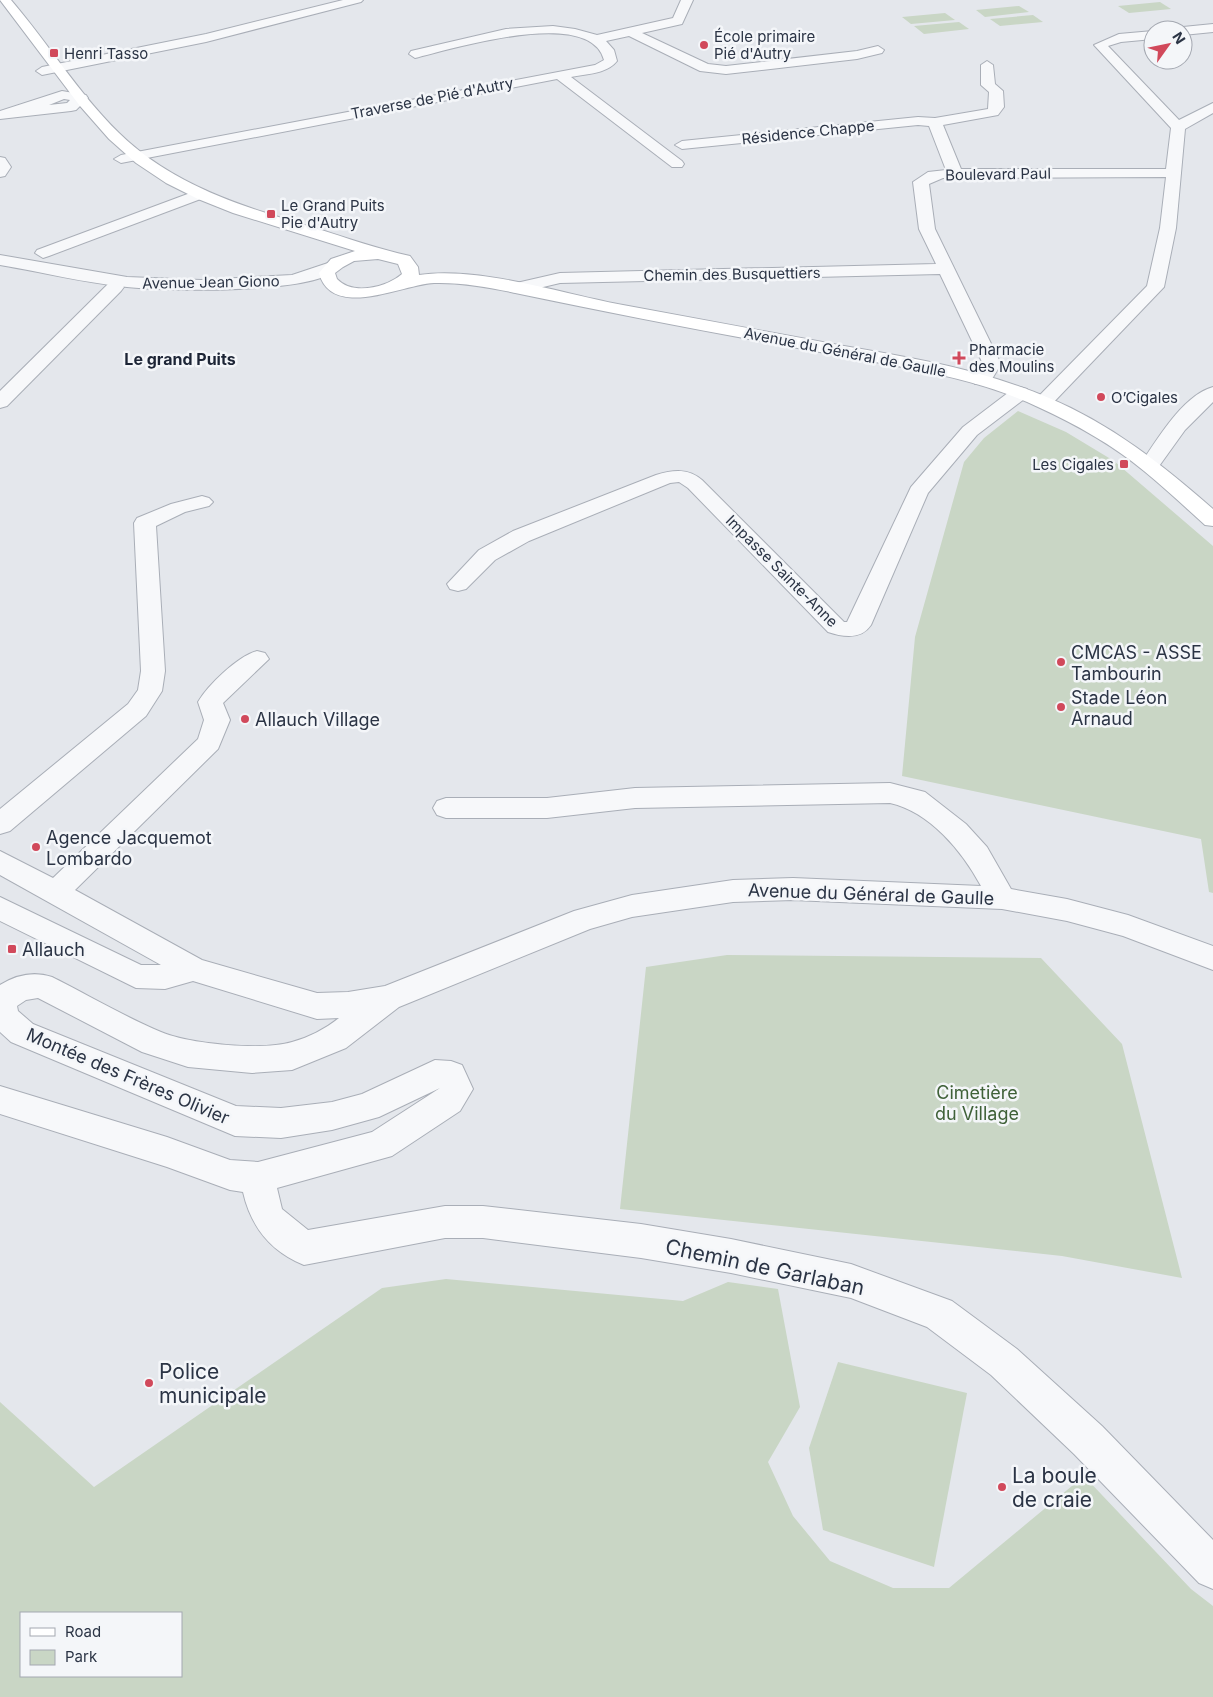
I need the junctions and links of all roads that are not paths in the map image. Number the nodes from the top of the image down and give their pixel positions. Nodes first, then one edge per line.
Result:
1 (4, 0) edge
2 (357, 0) edge
3 (687, 0) edge
4 (0, 11) edge
5 (1213, 28) edge
6 (1193, 31) edge
7 (631, 32) junction
8 (1143, 36) edge
9 (19, 37) dead end
10 (597, 39) junction
11 (878, 50) dead end
12 (415, 54) dead end
13 (986, 65) dead end
14 (45, 67) junction
15 (560, 75) junction
16 (71, 100) junction
17 (1213, 107) edge
18 (0, 115) edge
19 (935, 122) junction
20 (1178, 127) junction
21 (682, 145) dead end
22 (128, 157) junction
23 (0, 161) edge
24 (677, 164) dead end
25 (0, 173) edge
26 (1173, 173) junction
27 (955, 174) junction
28 (194, 197) junction
29 (43, 253) dead end
30 (378, 254) junction
31 (0, 260) edge
32 (334, 264) junction
33 (410, 267) junction
34 (0, 268) edge
35 (947, 269) junction
36 (403, 283) junction
37 (498, 284) junction
38 (333, 285) junction
39 (115, 287) junction
40 (518, 288) junction
41 (982, 380) junction
42 (1020, 393) junction
43 (1211, 397) edge
44 (0, 402) edge
45 (1043, 402) junction
46 (1150, 465) junction
47 (202, 502) dead end
48 (1213, 520) edge
49 (458, 584) dead end
50 (257, 659) dead end
51 (446, 808) dead end
52 (0, 824) edge
53 (0, 862) edge
54 (56, 892) junction
55 (1002, 898) junction
56 (0, 908) edge
57 (1213, 958) edge
58 (193, 969) junction
59 (4, 990) edge
60 (388, 998) junction
61 (0, 1100) edge
62 (258, 1178) junction
63 (1213, 1569) edge

1 - 14 main road
2 - 14 street
3 - 7 street
4 - 9 main road
5 - 6 street
7 - 10 street
7 - 11 street
8 - 20 street
10 - 12 street
10 - 15 street, Traverse de Pié d'Autry
13 - 19 street, Résidence Chappe
14 - 16 main road
15 - 22 street, Traverse de Pié d'Autry
15 - 24 street
16 - 18 street
16 - 22 main road
17 - 20 street
19 - 21 street, Résidence Chappe
19 - 27 street
20 - 26 street
22 - 28 main road
23 - 25 street
26 - 27 street, Boulevard Paul
26 - 45 street
27 - 35 street, Boulevard Paul
28 - 29 street
28 - 30 main road
28 - 32 main road
30 - 32 main road
30 - 33 main road, Avenue du Général de Gaulle
31 - 32 street, Avenue Jean Giono
32 - 38 main road
33 - 36 main road
33 - 37 main road, Avenue du Général de Gaulle
34 - 39 street, Avenue Jean Giono
35 - 40 street, Chemin des Busquettiers
35 - 41 street, Boulevard Paul
36 - 37 main road, Avenue du Général de Gaulle
36 - 38 main road, Avenue du Général de Gaulle
37 - 40 main road, Avenue du Général de Gaulle
38 - 39 street, Avenue Jean Giono
39 - 44 street
40 - 41 main road, Avenue du Général de Gaulle
41 - 42 main road, Avenue du Général de Gaulle
42 - 45 main road, Avenue du Général de Gaulle
42 - 49 street, Impasse Sainte-Anne
43 - 46 street
45 - 46 main road, Avenue du Général de Gaulle
46 - 48 main road, Avenue du Général de Gaulle
47 - 52 street
50 - 54 street
51 - 55 street
53 - 54 street
54 - 58 street
55 - 57 street, Avenue du Général de Gaulle
55 - 60 street, Avenue du Général de Gaulle
56 - 58 street
58 - 60 street
59 - 60 street, Montée des Frères Olivier
59 - 62 street, Montée des Frères Olivier
61 - 62 street, Montée des Frères Olivier
62 - 63 street, Chemin de Garlaban

